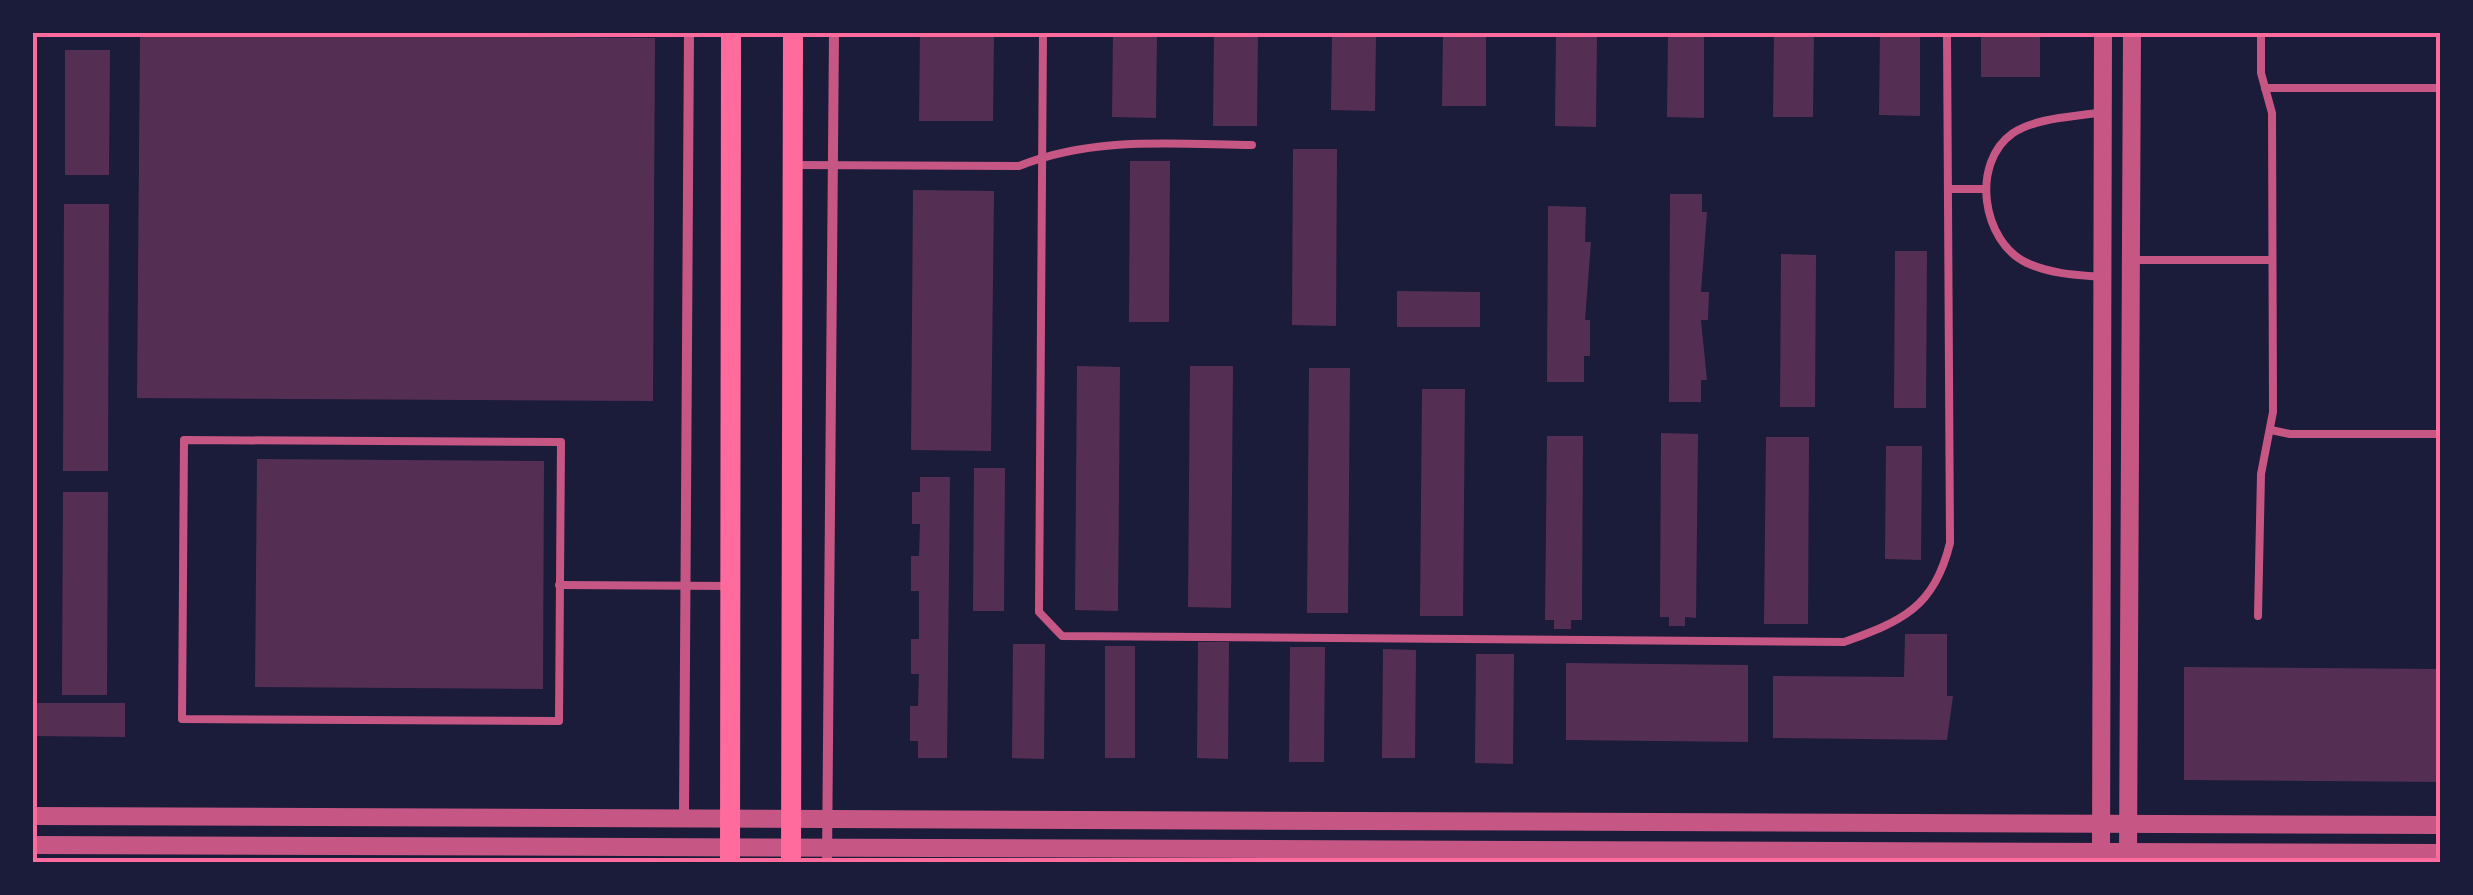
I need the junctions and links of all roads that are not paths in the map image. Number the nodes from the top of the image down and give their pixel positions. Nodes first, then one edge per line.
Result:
1 (689, 32) edge
2 (731, 32) edge
3 (794, 32) edge
4 (834, 32) edge
5 (1043, 32) edge
6 (1948, 32) edge
7 (2103, 32) edge
8 (2132, 32) edge
9 (2261, 32) edge
10 (2264, 88) junction
11 (2440, 88) edge
12 (2103, 112) junction
13 (1252, 145) dead end
14 (1042, 156) junction
15 (793, 164) junction
16 (833, 165) junction
17 (1948, 189) junction
18 (1986, 189) junction
19 (2131, 260) junction
20 (2272, 260) junction
21 (2102, 277) junction
22 (2271, 430) junction
23 (2440, 434) edge
24 (560, 585) junction
25 (686, 586) junction
26 (730, 586) junction
27 (2258, 616) dead end
28 (32, 816) edge
29 (684, 817) junction
30 (730, 817) junction
31 (791, 818) junction
32 (828, 818) junction
33 (2101, 824) junction
34 (2128, 824) junction
35 (2440, 825) edge
36 (32, 844) edge
37 (2440, 853) edge
38 (730, 854) edge
39 (791, 854) edge
40 (827, 854) edge
41 (1526, 856) edge
42 (2101, 857) edge
43 (2128, 857) edge

1 - 25 street
2 - 26 main road
3 - 15 main road
4 - 16 street
5 - 14 lane
6 - 17 lane
7 - 12 street
8 - 19 street
9 - 10 lane
10 - 11 lane
10 - 20 lane
12 - 18 lane
12 - 21 street
13 - 14 lane
14 - 16 lane
14 - 17 lane
15 - 16 lane
15 - 31 main road
16 - 32 street
17 - 18 lane
18 - 21 lane
19 - 20 lane
19 - 34 street
20 - 22 lane
21 - 33 street
22 - 23 lane
22 - 27 lane
24 - 24 lane
24 - 25 lane
25 - 26 lane
25 - 29 street
26 - 30 main road
28 - 29 street
29 - 30 street
30 - 31 street
30 - 38 main road
31 - 32 street
31 - 39 main road
32 - 33 street
32 - 40 street
33 - 34 street
33 - 42 street
34 - 35 street
34 - 43 street
36 - 38 street
37 - 43 street
38 - 39 street
39 - 40 street
40 - 41 street
41 - 42 street
42 - 43 street

